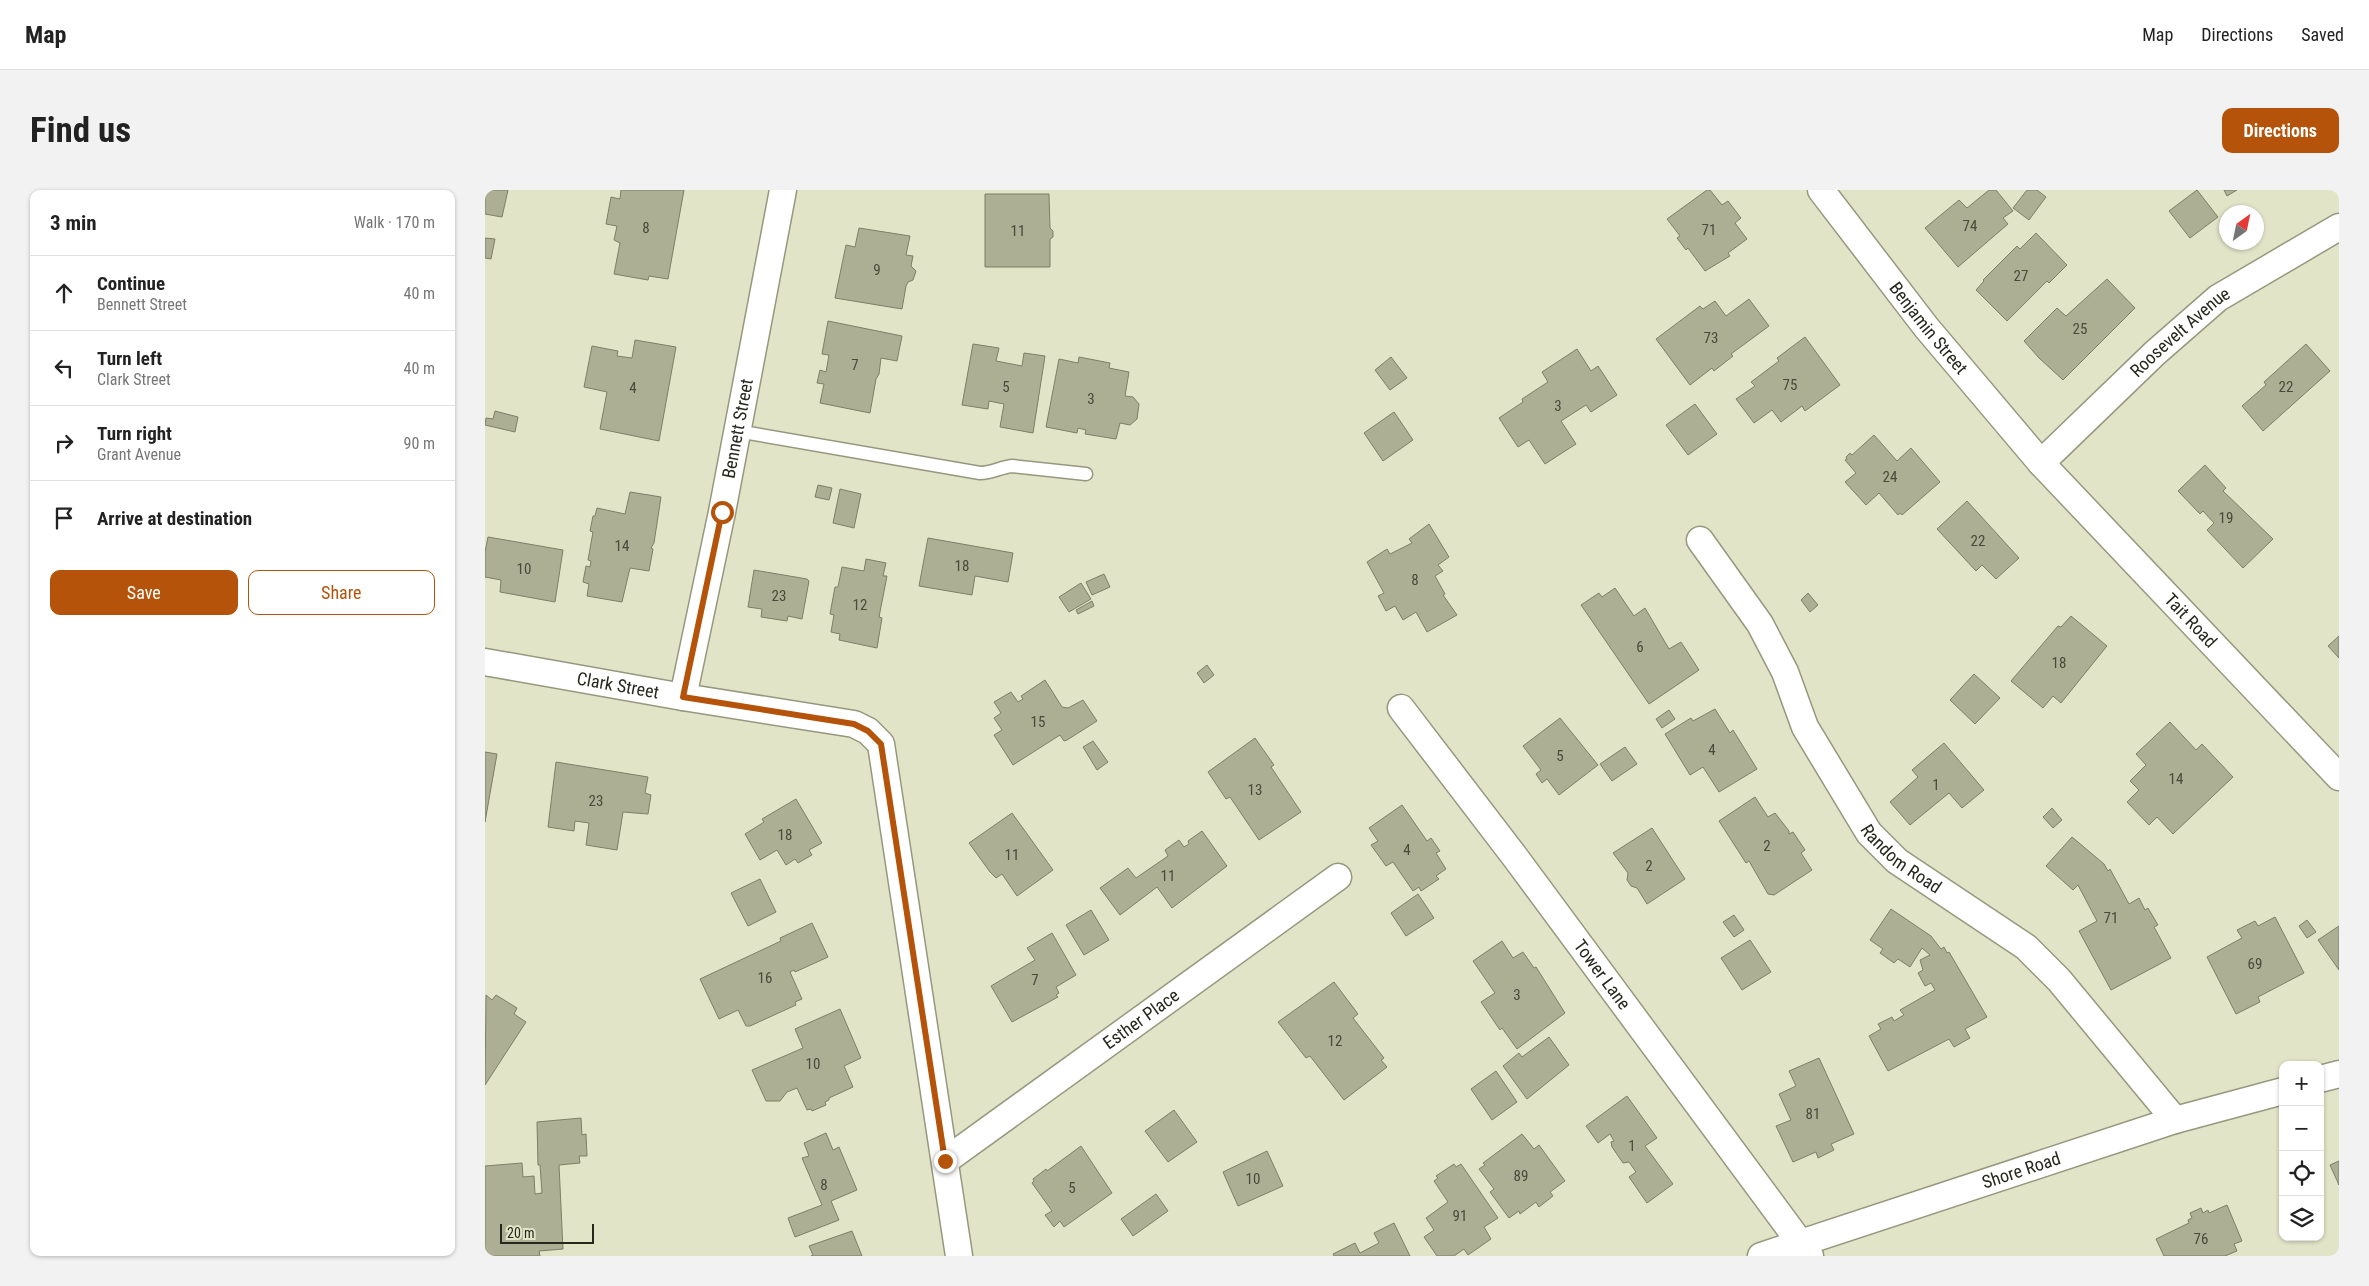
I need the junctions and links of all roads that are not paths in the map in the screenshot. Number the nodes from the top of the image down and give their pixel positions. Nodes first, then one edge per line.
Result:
1 (783, 190) edge
2 (1821, 190) edge
3 (2339, 226) edge
4 (737, 431) junction
5 (2041, 463) junction
6 (1086, 474) dead end
7 (1700, 540) dead end
8 (485, 662) edge
9 (683, 697) junction
10 (1401, 708) dead end
11 (2339, 777) edge
12 (1337, 877) dead end
13 (2339, 1074) edge
14 (2324, 1078) edge
15 (2279, 1092) edge
16 (2175, 1120) junction
17 (945, 1161) junction
18 (1804, 1249) edge
19 (959, 1256) edge
20 (1761, 1256) edge

1 - 4 street, Bennett Street
2 - 5 street, Benjamin Street
3 - 5 street, Roosevelt Avenue
4 - 6 lane
4 - 9 street, Bennett Street
5 - 11 street, Tait Road
7 - 16 street, Random Road
8 - 9 street, Clark Street
9 - 17 street, Clark Street
10 - 18 street, Tower Lane
12 - 17 street, Esther Place
13 - 14 street
15 - 16 street, Shore Road
16 - 18 street, Shore Road
17 - 19 street
18 - 20 street, Shore Road

